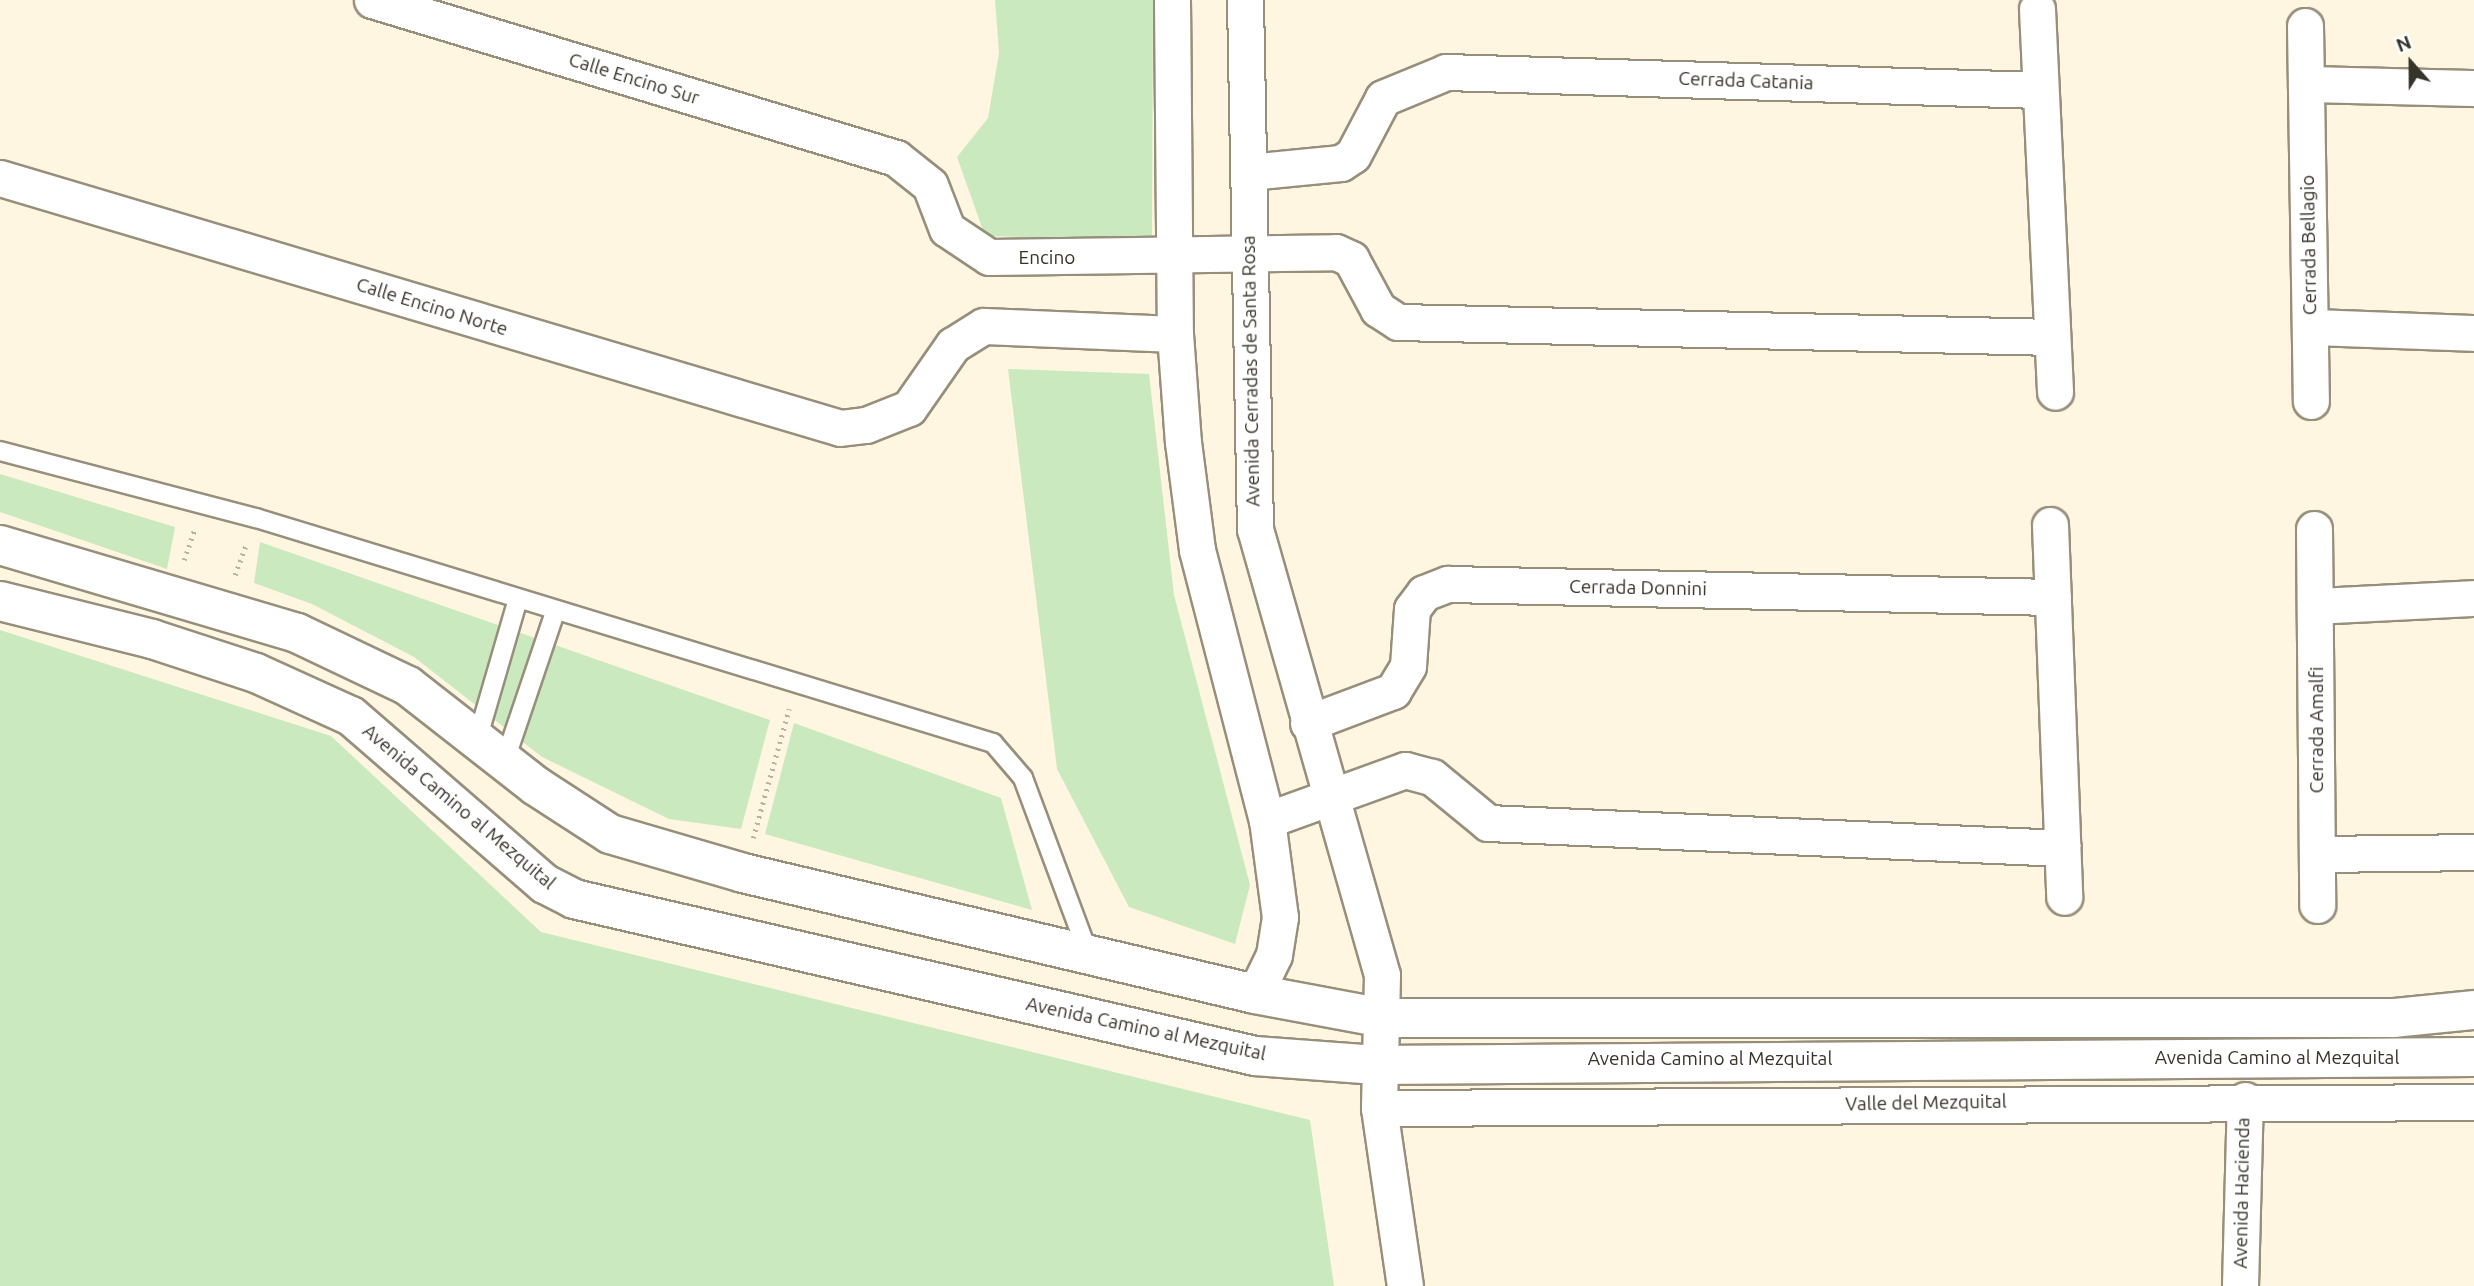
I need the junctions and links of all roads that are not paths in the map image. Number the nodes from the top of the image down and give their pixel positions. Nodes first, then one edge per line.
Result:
1 (372, 0) edge
2 (1172, 0) edge
3 (1245, 0) edge
4 (2037, 9) dead end
5 (2305, 26) dead end
6 (2306, 85) junction
7 (2474, 88) edge
8 (2040, 90) junction
9 (896, 158) joint
10 (1249, 172) junction
11 (0, 178) edge
12 (1248, 257) junction
13 (1174, 258) junction
14 (2311, 327) junction
15 (2474, 332) edge
16 (1175, 334) junction
17 (2052, 337) junction
18 (2055, 392) dead end
19 (2311, 401) dead end
20 (0, 452) edge
21 (2050, 525) dead end
22 (2314, 529) dead end
23 (0, 545) edge
24 (2053, 597) junction
25 (2474, 598) edge
26 (518, 599) junction
27 (0, 601) edge
28 (2316, 606) junction
29 (555, 612) junction
30 (1308, 723) junction
31 (491, 750) junction
32 (1331, 799) junction
33 (1266, 820) junction
34 (2062, 848) junction
35 (2474, 852) edge
36 (2317, 854) junction
37 (2064, 897) dead end
38 (2317, 905) dead end
39 (1090, 956) junction
40 (1255, 994) junction
41 (2474, 1010) edge
42 (1382, 1018) junction
43 (2474, 1057) edge
44 (1377, 1065) junction
45 (2245, 1100) junction
46 (2474, 1102) edge
47 (1379, 1108) junction
48 (1405, 1286) edge
49 (2240, 1286) edge

1 - 9 street, Calle Encino Sur
2 - 13 street
3 - 10 street, Avenida Cerradas de Santa Rosa
4 - 8 street
5 - 6 street, Cerrada Bellagio
6 - 7 street
6 - 14 street, Cerrada Bellagio
8 - 10 street, Cerrada Catania
8 - 17 street
9 - 13 street, Encino
10 - 12 street, Avenida Cerradas de Santa Rosa
11 - 16 street, Calle Encino Norte
12 - 13 street, Encino
12 - 17 street
12 - 30 street, Avenida Cerradas de Santa Rosa
13 - 16 street
14 - 15 street, Cerrada Bellagio
14 - 19 street
16 - 33 street
17 - 18 street
20 - 26 lane
21 - 24 street
22 - 28 street, Cerrada Amalfi
23 - 31 main road
24 - 30 street, Cerrada Donnini
24 - 34 street
25 - 28 street
26 - 29 lane
26 - 31 lane
27 - 44 main road, Avenida Camino al Mezquital
28 - 36 street, Cerrada Amalfi
29 - 31 lane
29 - 39 lane
30 - 32 street, Avenida Cerradas de Santa Rosa
31 - 39 main road
32 - 33 street
32 - 34 street
32 - 42 street, Avenida Cerradas de Santa Rosa
33 - 40 street
34 - 37 street
35 - 36 street
36 - 38 street, Cerrada Amalfi
39 - 40 main road
40 - 42 main road
41 - 42 main road
42 - 44 street, Avenida Cerradas de Santa Rosa
43 - 44 main road, Avenida Camino al Mezquital
44 - 47 street, Avenida Cerradas de Santa Rosa
45 - 46 street, Valle del Mezquital
45 - 47 street, Valle del Mezquital
45 - 49 street, Avenida Hacienda
47 - 48 street, Avenida Cerradas de Santa Rosa

